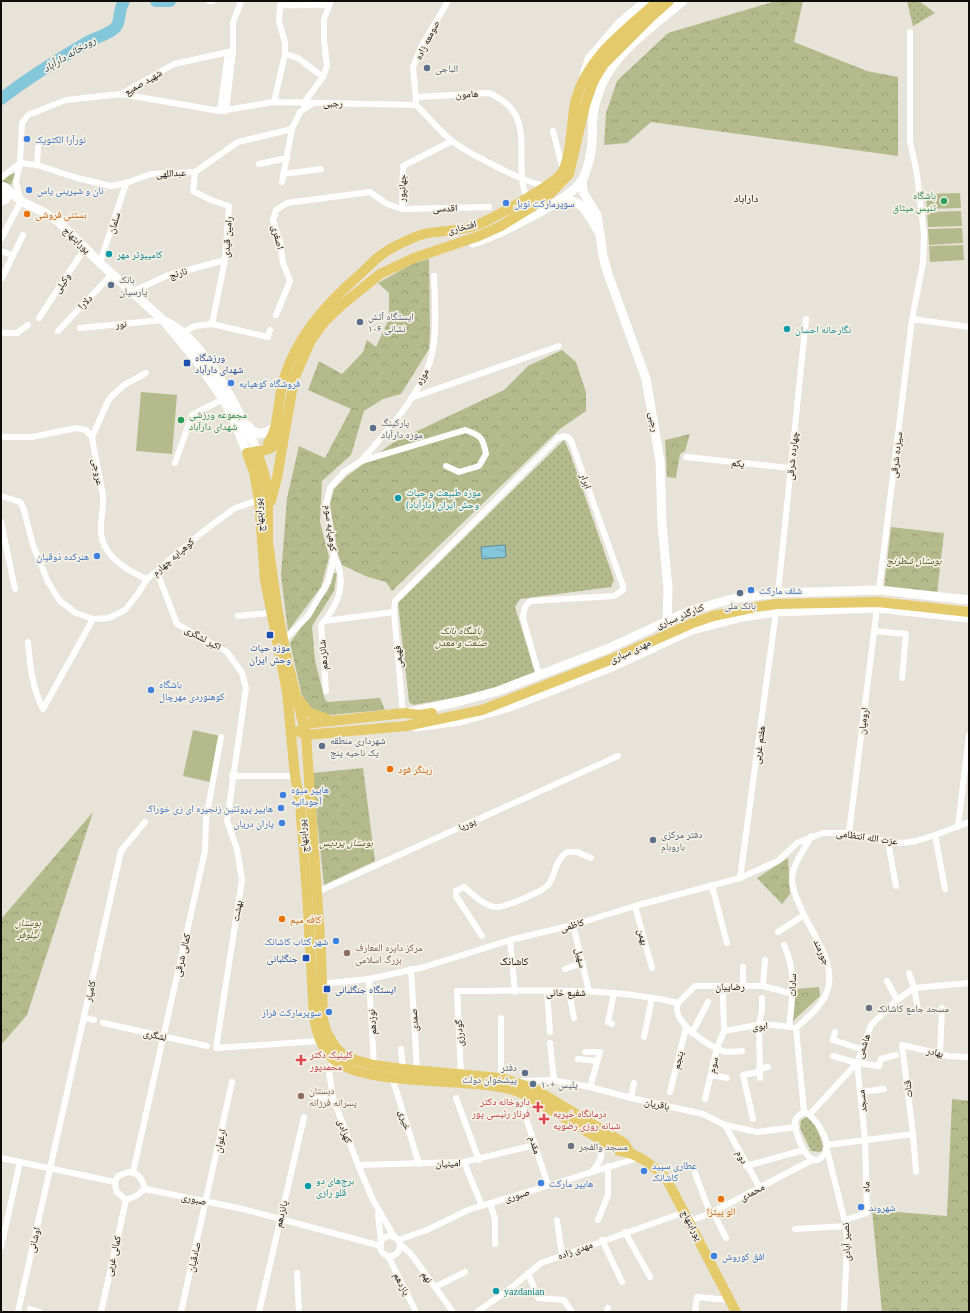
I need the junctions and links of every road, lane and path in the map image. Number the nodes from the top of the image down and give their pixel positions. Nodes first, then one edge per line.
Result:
1 (209, 1) edge
2 (213, 1) edge
3 (241, 1) edge
4 (448, 1) edge
5 (646, 1) edge
6 (658, 1) edge
7 (669, 1) edge
8 (683, 1) edge
9 (330, 3) edge
10 (910, 32) dead end
11 (230, 52) junction
12 (285, 54) junction
13 (322, 77) junction
14 (582, 81) junction
15 (121, 94) junction
16 (416, 97) junction
17 (274, 102) junction
18 (313, 103) junction
19 (303, 104) junction
20 (416, 105) junction
21 (223, 111) junction
22 (292, 129) junction
23 (553, 131) dead end
24 (452, 141) junction
25 (38, 147) dead end
26 (287, 158) junction
27 (20, 163) junction
28 (37, 164) junction
29 (259, 164) dead end
30 (321, 169) dead end
31 (563, 170) junction
32 (195, 172) junction
33 (283, 174) junction
34 (1, 178) edge
35 (522, 180) junction
36 (582, 180) junction
37 (282, 182) dead end
38 (126, 183) junction
39 (547, 184) junction
40 (3, 187) edge
41 (328, 198) joint
42 (525, 199) junction
43 (1, 201) edge
44 (22, 201) junction
45 (555, 202) junction
46 (489, 207) dead end
47 (402, 209) junction
48 (600, 232) junction
49 (23, 235) dead end
50 (1, 239) edge
51 (409, 241) junction
52 (85, 248) junction
53 (1, 251) edge
54 (434, 252) junction
55 (12, 255) junction
56 (414, 258) junction
57 (226, 260) junction
58 (100, 263) junction
59 (112, 274) junction
60 (434, 276) dead end
61 (2, 278) dead end
62 (132, 292) junction
63 (276, 315) dead end
64 (39, 318) dead end
65 (806, 319) dead end
66 (912, 319) junction
67 (162, 320) junction
68 (212, 324) junction
69 (28, 326) dead end
70 (969, 327) edge
71 (80, 328) dead end
72 (58, 330) dead end
73 (270, 330) dead end
74 (1, 333) edge
75 (182, 333) junction
76 (311, 333) junction
77 (559, 346) dead end
78 (146, 373) dead end
79 (411, 398) junction
80 (223, 399) junction
81 (286, 419) junction
82 (244, 421) junction
83 (274, 427) junction
84 (1, 437) edge
85 (92, 438) junction
86 (252, 452) junction
87 (686, 457) dead end
88 (361, 462) junction
89 (175, 463) dead end
90 (446, 466) dead end
91 (791, 468) junction
92 (1, 496) edge
93 (259, 500) junction
94 (265, 509) junction
95 (1, 522) edge
96 (334, 556) junction
97 (157, 572) junction
98 (147, 579) junction
99 (15, 589) dead end
100 (878, 599) junction
101 (969, 600) edge
102 (395, 601) joint
103 (777, 602) junction
104 (969, 606) edge
105 (394, 612) junction
106 (969, 612) edge
107 (270, 613) junction
108 (238, 616) dead end
109 (969, 618) edge
110 (93, 619) junction
111 (667, 620) junction
112 (325, 621) junction
113 (874, 631) junction
114 (283, 641) junction
115 (28, 642) dead end
116 (539, 675) junction
117 (902, 678) dead end
118 (326, 691) dead end
119 (291, 694) junction
120 (404, 714) junction
121 (365, 717) junction
122 (336, 720) junction
123 (366, 729) junction
124 (303, 730) junction
125 (969, 736) edge
126 (221, 737) dead end
127 (618, 756) dead end
128 (232, 776) junction
129 (295, 776) junction
130 (300, 803) junction
131 (145, 822) dead end
132 (969, 822) edge
133 (958, 827) junction
134 (849, 833) junction
135 (935, 835) junction
136 (811, 836) junction
137 (888, 842) junction
138 (591, 858) dead end
139 (740, 878) junction
140 (712, 886) junction
141 (896, 886) dead end
142 (945, 889) dead end
143 (312, 893) junction
144 (635, 906) junction
145 (804, 915) junction
146 (573, 925) junction
147 (778, 932) dead end
148 (482, 936) dead end
149 (510, 940) junction
150 (726, 943) dead end
151 (784, 945) dead end
152 (316, 953) junction
153 (765, 960) dead end
154 (582, 963) junction
155 (744, 967) dead end
156 (652, 968) dead end
157 (411, 969) junction
158 (565, 969) dead end
159 (909, 973) dead end
160 (369, 979) junction
161 (887, 981) dead end
162 (969, 983) edge
163 (321, 984) junction
164 (743, 986) junction
165 (763, 986) junction
166 (914, 988) junction
167 (457, 992) joint
168 (515, 992) junction
169 (547, 992) junction
170 (569, 992) junction
171 (589, 992) junction
172 (614, 993) junction
173 (793, 994) junction
174 (723, 996) dead end
175 (652, 998) junction
176 (762, 998) dead end
177 (897, 1000) junction
178 (676, 1002) junction
179 (708, 1002) dead end
180 (942, 1008) dead end
181 (918, 1009) dead end
182 (84, 1018) junction
183 (501, 1018) dead end
184 (574, 1018) dead end
185 (94, 1020) dead end
186 (103, 1022) dead end
187 (610, 1023) dead end
188 (758, 1025) junction
189 (789, 1027) junction
190 (686, 1028) junction
191 (796, 1028) junction
192 (724, 1031) junction
193 (550, 1032) dead end
194 (835, 1032) dead end
195 (692, 1033) junction
196 (164, 1037) junction
197 (644, 1037) dead end
198 (319, 1041) junction
199 (550, 1043) dead end
200 (902, 1045) joint
201 (207, 1046) dead end
202 (717, 1048) junction
203 (402, 1049) dead end
204 (861, 1049) junction
205 (742, 1051) dead end
206 (585, 1052) dead end
207 (940, 1054) junction
208 (833, 1056) dead end
209 (896, 1056) dead end
210 (969, 1057) edge
211 (578, 1059) dead end
212 (334, 1060) junction
213 (597, 1061) junction
214 (857, 1063) junction
215 (374, 1065) junction
216 (768, 1067) dead end
217 (403, 1069) junction
218 (417, 1070) junction
219 (760, 1073) junction
220 (461, 1074) junction
221 (711, 1075) junction
222 (392, 1077) junction
223 (501, 1078) junction
224 (727, 1078) dead end
225 (554, 1080) junction
226 (232, 1082) dead end
227 (518, 1082) junction
228 (634, 1083) dead end
229 (590, 1087) junction
230 (884, 1089) dead end
231 (670, 1092) dead end
232 (861, 1092) junction
233 (311, 1096) dead end
234 (333, 1098) junction
235 (456, 1098) dead end
236 (630, 1098) junction
237 (705, 1100) dead end
238 (522, 1106) dead end
239 (807, 1113) junction
240 (304, 1117) dead end
241 (753, 1119) dead end
242 (725, 1125) junction
243 (796, 1127) junction
244 (913, 1134) junction
245 (597, 1138) junction
246 (865, 1139) junction
247 (536, 1145) junction
248 (827, 1147) junction
249 (804, 1150) junction
250 (630, 1152) junction
251 (640, 1157) junction
252 (1, 1158) edge
253 (479, 1160) junction
254 (812, 1160) junction
255 (20, 1162) junction
256 (464, 1162) junction
257 (419, 1164) junction
258 (358, 1165) junction
259 (608, 1166) junction
260 (746, 1166) junction
261 (50, 1168) junction
262 (592, 1171) junction
263 (133, 1172) junction
264 (916, 1172) dead end
265 (695, 1173) dead end
266 (114, 1182) junction
267 (548, 1185) junction
268 (760, 1188) junction
269 (146, 1189) junction
270 (126, 1200) junction
271 (373, 1200) junction
272 (207, 1201) junction
273 (490, 1203) junction
274 (482, 1206) junction
275 (712, 1212) junction
276 (688, 1217) junction
277 (280, 1218) junction
278 (557, 1220) dead end
279 (598, 1220) dead end
280 (846, 1223) junction
281 (795, 1229) dead end
282 (624, 1232) junction
283 (726, 1238) dead end
284 (398, 1240) junction
285 (602, 1240) junction
286 (381, 1244) junction
287 (496, 1244) dead end
288 (1, 1247) edge
289 (562, 1255) junction
290 (388, 1256) junction
291 (465, 1272) dead end
292 (297, 1273) dead end
293 (528, 1273) junction
294 (650, 1277) dead end
295 (622, 1282) dead end
296 (435, 1287) junction
297 (730, 1300) junction
298 (30, 1309) dead end
299 (18, 1312) edge
300 (40, 1312) edge
301 (101, 1312) edge
302 (182, 1312) edge
303 (259, 1312) edge
304 (300, 1312) edge
305 (416, 1312) edge
306 (453, 1312) edge
307 (477, 1312) edge
308 (572, 1312) edge
309 (695, 1312) edge
310 (736, 1312) edge
311 (844, 1312) edge

1 - 2 street
3 - 11 street
4 - 16 street, صومعه زاده
5 - 14 main road
6 - 14 main road
7 - 54 main road, افتخاری
8 - 36 main road
9 - 12 street
9 - 13 street
10 - 66 street, سیزده شرقی
11 - 15 street, شهید صمیع
11 - 21 street
12 - 13 street
12 - 17 street
13 - 19 street
14 - 31 main road
15 - 21 street, رجبی
15 - 27 street, شهید صمیع
16 - 20 street, صومعه زاده
16 - 35 street, هامون
17 - 19 street, رجبی
17 - 21 street, رجبی
18 - 19 street, رجبی
18 - 20 street, رجبی
18 - 22 street
20 - 24 street
22 - 26 street
22 - 32 street, عبداللهی
23 - 31 street
24 - 35 street
24 - 47 street, جهانپور
25 - 28 street
26 - 29 street
26 - 33 street
27 - 28 street, عبداللهی
27 - 34 street
27 - 44 street, شهید صمیع
28 - 38 street, عبداللهی
30 - 33 street
31 - 39 main road, افتخاری
32 - 38 street, عبداللهی
32 - 57 street, رامین قیدی
33 - 37 street
35 - 39 street
35 - 42 street, هامون
36 - 45 main road
36 - 48 main road, رجبی
38 - 58 street, سلمان
39 - 42 main road, افتخاری
40 - 43 main road
40 - 44 main road, پورابتهاج
41 - 47 street, جهانپور
41 - 63 street, اصغری
42 - 51 main road, افتخاری
43 - 44 main road
44 - 50 street
44 - 52 main road, پورابتهاج
45 - 48 main road, رجبی
45 - 54 main road
46 - 47 street, اقدسی
48 - 111 main road, رجبی
49 - 55 street
51 - 56 main road
51 - 76 main road, افتخاری
52 - 58 main road, پورابتهاج
52 - 64 street, وکیلی
53 - 55 street
54 - 56 main road, افتخاری
55 - 61 street
56 - 76 main road, افتخاری
57 - 62 street, نارنج
57 - 68 street, رامین قیدی
58 - 59 main road, پورابتهاج
59 - 62 main road, پورابتهاج
59 - 72 street, دلارا
60 - 79 street, موزه
62 - 67 main road, پورابتهاج
65 - 91 street, چهارده شرقی
66 - 70 street
66 - 100 street, سیزده شرقی
67 - 71 street, نور
67 - 75 main road, پورابتهاج
67 - 80 main road, پورابتهاج
68 - 73 street
68 - 75 street
69 - 74 street
75 - 82 main road, پورابتهاج
76 - 81 main road, افتخاری
76 - 83 main road, افتخاری
77 - 79 street
78 - 85 street
79 - 88 street, موزه
80 - 86 main road, پورابتهاج
80 - 89 street
81 - 86 main road
81 - 94 main road
82 - 83 main road
82 - 86 main road, پورابتهاج
83 - 86 main road, افتخاری
84 - 85 street
85 - 98 street, عروجی
86 - 93 main road, پورابتهاج
86 - 94 main road, پورابتهاج
87 - 91 street, یکم
88 - 90 street
88 - 96 street, کوهپایه سوم
91 - 103 street, چهارده شرقی
92 - 110 street, کوهپایه چهارم
93 - 94 main road, پورابتهاج
93 - 97 street, کوهپایه چهارم
94 - 107 main road, پورابتهاج
94 - 114 main road, پورابتهاج
95 - 99 street
96 - 112 street, شانزدهم
96 - 114 street, کوهپایه سوم
97 - 98 street, کوهپایه چهارم
97 - 128 street, اکبر لشگری
98 - 110 street, کوهپایه چهارم
100 - 101 main road
100 - 103 main road, مهدی سباری
100 - 104 main road, مهدی سباری
100 - 106 main road, مهدی سباری
100 - 109 main road
100 - 113 street, ارومیان
102 - 105 street, فهیمی
102 - 116 street, ابرار
103 - 111 main road, کنارگذر سباری
103 - 120 main road
103 - 123 main road, مهدی سباری
103 - 139 street, هفتم غربی
105 - 112 street
105 - 120 street, فهیمی
107 - 108 street
107 - 119 main road, پورابتهاج
110 - 115 street
111 - 116 main road, کنارگذر سباری
112 - 118 street, شانزدهم
113 - 117 street
113 - 134 street, ارومیان
114 - 119 main road, پورابتهاج
116 - 120 main road, کنارگذر سباری
119 - 122 main road
119 - 124 main road
119 - 129 main road, پورابتهاج
120 - 121 main road
121 - 122 main road
121 - 123 main road
122 - 124 main road
123 - 124 main road, مهدی سباری
124 - 130 main road
124 - 143 main road, پورابتهاج
125 - 133 street
126 - 196 street, کمالی شرقی
127 - 143 street, پوریا
128 - 129 street
128 - 198 street, بهشت
129 - 130 main road, پورابتهاج
130 - 143 main road, پورابتهاج
131 - 182 street, کامیار
132 - 133 street, عزت الله انتظامی
133 - 135 street, عزت الله انتظامی
134 - 136 street, عزت الله انتظامی
134 - 137 street, عزت الله انتظامی
135 - 137 street, عزت الله انتظامی
135 - 142 street
136 - 139 street, کاظمی
136 - 145 street, جورمند
137 - 141 street
138 - 148 street
139 - 140 street, کاظمی
140 - 144 street, کاظمی
140 - 150 street
143 - 152 main road, پورابتهاج
144 - 146 street, کاظمی
144 - 156 street, بهمن
145 - 147 street
145 - 191 street, جورمند
146 - 149 street, کاظمی
146 - 154 street, سهیل
149 - 157 street, کاظمی
149 - 168 street
151 - 173 street, سادات
152 - 163 main road, پورابتهاج
152 - 198 main road, پورابتهاج
153 - 165 street
154 - 158 street
154 - 171 street, سهیل
155 - 164 street
157 - 160 street, کاظمی
157 - 218 street, صمدی
159 - 166 street
160 - 163 street, کاظمی
160 - 215 street, نوزدهم
161 - 177 street
162 - 166 street
163 - 215 main road, پورابتهاج
164 - 165 street, رضاییان
164 - 178 street, رضاییان
165 - 173 street, رضاییان
166 - 177 street, هاشمی
166 - 181 street
167 - 168 street, شفیع خانی
167 - 220 street, گودرزی
168 - 169 street, شفیع خانی
169 - 170 street, شفیع خانی
169 - 193 street
170 - 171 street, شفیع خانی
170 - 184 street
171 - 172 street, شفیع خانی
172 - 175 street, شفیع خانی
172 - 187 street
173 - 189 street, سادات
174 - 192 street
175 - 178 street, شفیع خانی
175 - 197 street
176 - 188 street
177 - 204 street, هاشمی
178 - 190 street
179 - 195 street
180 - 207 street
182 - 185 street
182 - 261 street, کامیار
183 - 223 street
186 - 196 street, لشگری
188 - 189 street, ابوی
188 - 192 street, ابوی
188 - 219 street
189 - 191 street, ابوی
190 - 195 street
190 - 231 street, پنجم
191 - 239 street
192 - 202 street, سوم
194 - 204 street
195 - 202 street
196 - 201 street, لشگری
196 - 263 street, کمالی شرقی
198 - 212 main road, پورابتهاج
199 - 225 street
200 - 207 street, بهادر
200 - 244 street, قنات
202 - 205 street
202 - 221 street, سوم
203 - 217 street
204 - 214 street, هاشمی
206 - 213 street
207 - 210 street, بهادر
208 - 214 street
209 - 214 street
211 - 213 street
212 - 222 main road, پورابتهاج
212 - 234 street, کهزادی
213 - 229 street
214 - 232 street, مسجد
214 - 239 street, هاشمی
215 - 217 main road, پورابتهاج
216 - 219 street
217 - 218 main road, پورابتهاج
218 - 220 main road, پورابتهاج
219 - 241 street
220 - 223 main road, پورابتهاج
221 - 224 street
221 - 237 street, سوم
222 - 245 main road, پورابتهاج
222 - 257 street, خیری
223 - 227 main road, پورابتهاج
225 - 227 street, باقریان
225 - 229 street, باقریان
226 - 272 street, ارغوان
227 - 250 main road, پورابتهاج
228 - 236 street
229 - 236 street, باقریان
230 - 232 street
232 - 246 street, مسجد
233 - 234 street
234 - 258 street, کهزادی
235 - 253 street
236 - 242 street, باقریان
238 - 247 street, مقدم
239 - 243 street, هاشمی
239 - 248 street, نصیر آبادی
240 - 277 street, پانزدهم
242 - 243 street, باقریان
242 - 260 street, دوم
243 - 249 street
244 - 246 street
244 - 264 street, قنات
245 - 250 main road, پورابتهاج
245 - 262 street
246 - 248 street
246 - 280 street, ماه
247 - 253 street, امینیان
247 - 267 street, مقدم
248 - 254 street, محمدی
248 - 280 street, نصیر آبادی
249 - 254 street
249 - 260 street
250 - 251 main road, پورابتهاج
251 - 259 street, صبوری
251 - 276 main road, پورابتهاج
252 - 255 street
253 - 256 street, امینیان
254 - 268 street, محمدی
255 - 261 street
255 - 288 street
256 - 257 street, امینیان
256 - 274 street
257 - 258 street, امینیان
258 - 271 street, کهزادی
259 - 262 street, صبوری
259 - 279 street
260 - 268 street, دوم
261 - 266 street
261 - 299 street, اوشانی
262 - 267 street, صبوری
263 - 266 street
263 - 269 street
265 - 275 street
266 - 270 street
267 - 273 street, صبوری
268 - 275 street, محمدی
269 - 270 street
269 - 272 street, صبوری
270 - 301 street, کمالی غربی
271 - 284 street, کهزادی
271 - 286 street, کهزادی
272 - 277 street, صبوری
272 - 302 street, صادقیان
273 - 274 street, صبوری
273 - 287 street
274 - 284 street, صبوری
275 - 276 street, محمدی
275 - 283 street
276 - 282 street, مهدی زاده
276 - 297 main road, پورابتهاج
277 - 286 street, صبوری
277 - 303 street, پانزدهم
278 - 289 street
280 - 281 street
280 - 311 street, نصیر آبادی
282 - 285 street, مهدی زاده
282 - 294 street
284 - 286 street
284 - 290 street
284 - 296 street, نهم
285 - 289 street, مهدی زاده
285 - 295 street
286 - 290 street
289 - 293 street, مهدی زاده
290 - 305 street, یازدهم
291 - 296 street
292 - 304 street
293 - 307 street, مهدی زاده
293 - 308 street
296 - 306 street, نهم
297 - 309 street
297 - 310 main road, پورابتهاج
298 - 300 street

